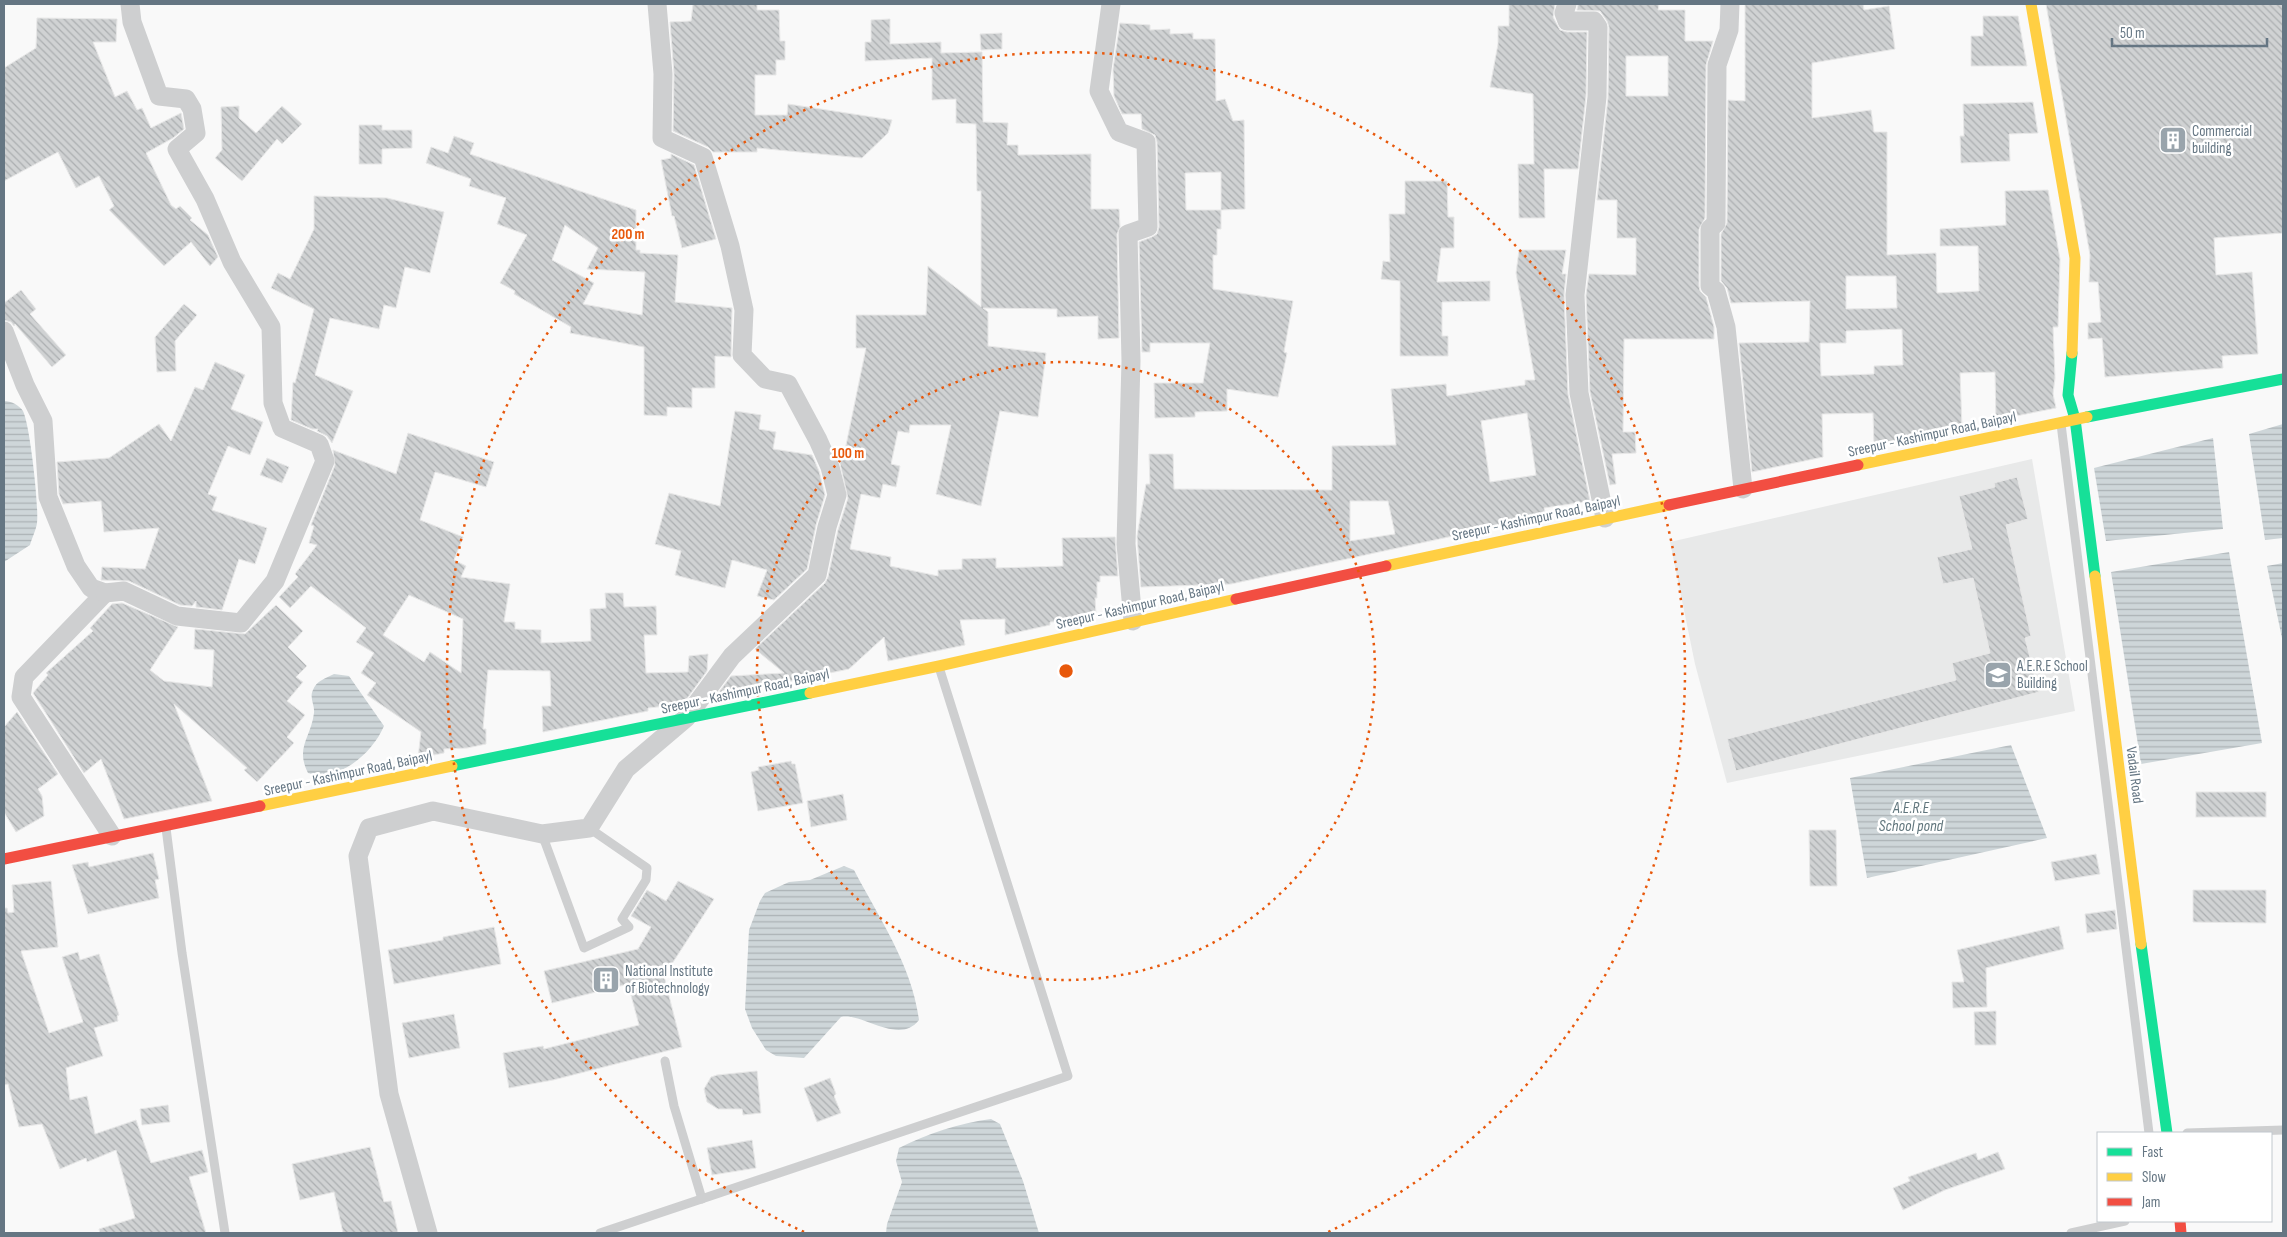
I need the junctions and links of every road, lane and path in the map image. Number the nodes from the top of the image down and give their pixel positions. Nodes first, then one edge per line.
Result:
1 (130, 4) edge
2 (658, 4) edge
3 (1111, 4) edge
4 (1567, 4) edge
5 (1730, 4) edge
6 (2031, 4) edge
7 (4, 331) edge
8 (2283, 379) edge
9 (2075, 419) junction
10 (2061, 422) junction
11 (1743, 489) junction
12 (1605, 518) junction
13 (105, 593) junction
14 (1133, 621) junction
15 (939, 666) junction
16 (686, 718) junction
17 (166, 826) junction
18 (589, 828) junction
19 (542, 834) junction
20 (112, 836) junction
21 (4, 860) edge
22 (665, 1061) dead end
23 (2283, 1130) edge
24 (2149, 1132) edge
25 (2167, 1132) edge
26 (2219, 1132) edge
27 (702, 1199) junction
28 (2121, 1222) edge
29 (225, 1233) edge
30 (428, 1233) edge
31 (600, 1233) edge
32 (2071, 1233) edge

1 - 13 street
2 - 16 street
3 - 14 street
4 - 12 street
5 - 11 street
6 - 9 street, Vadail Road
7 - 13 street
8 - 9 street, Sreepur - Kashimpur Road, Baipayl
9 - 10 street, Sreepur - Kashimpur Road, Baipayl
9 - 25 street, Vadail Road
10 - 11 street, Sreepur - Kashimpur Road, Baipayl
10 - 24 lane
11 - 12 street, Sreepur - Kashimpur Road, Baipayl
12 - 14 street, Sreepur - Kashimpur Road, Baipayl
13 - 20 street
14 - 15 street, Sreepur - Kashimpur Road, Baipayl
15 - 16 street, Sreepur - Kashimpur Road, Baipayl
15 - 27 lane
16 - 17 street, Sreepur - Kashimpur Road, Baipayl
16 - 18 street
17 - 20 street, Sreepur - Kashimpur Road, Baipayl
17 - 29 lane
18 - 19 street
18 - 19 lane
19 - 30 street
20 - 21 street, Sreepur - Kashimpur Road, Baipayl
22 - 27 lane
23 - 26 lane
27 - 31 lane
28 - 32 lane

